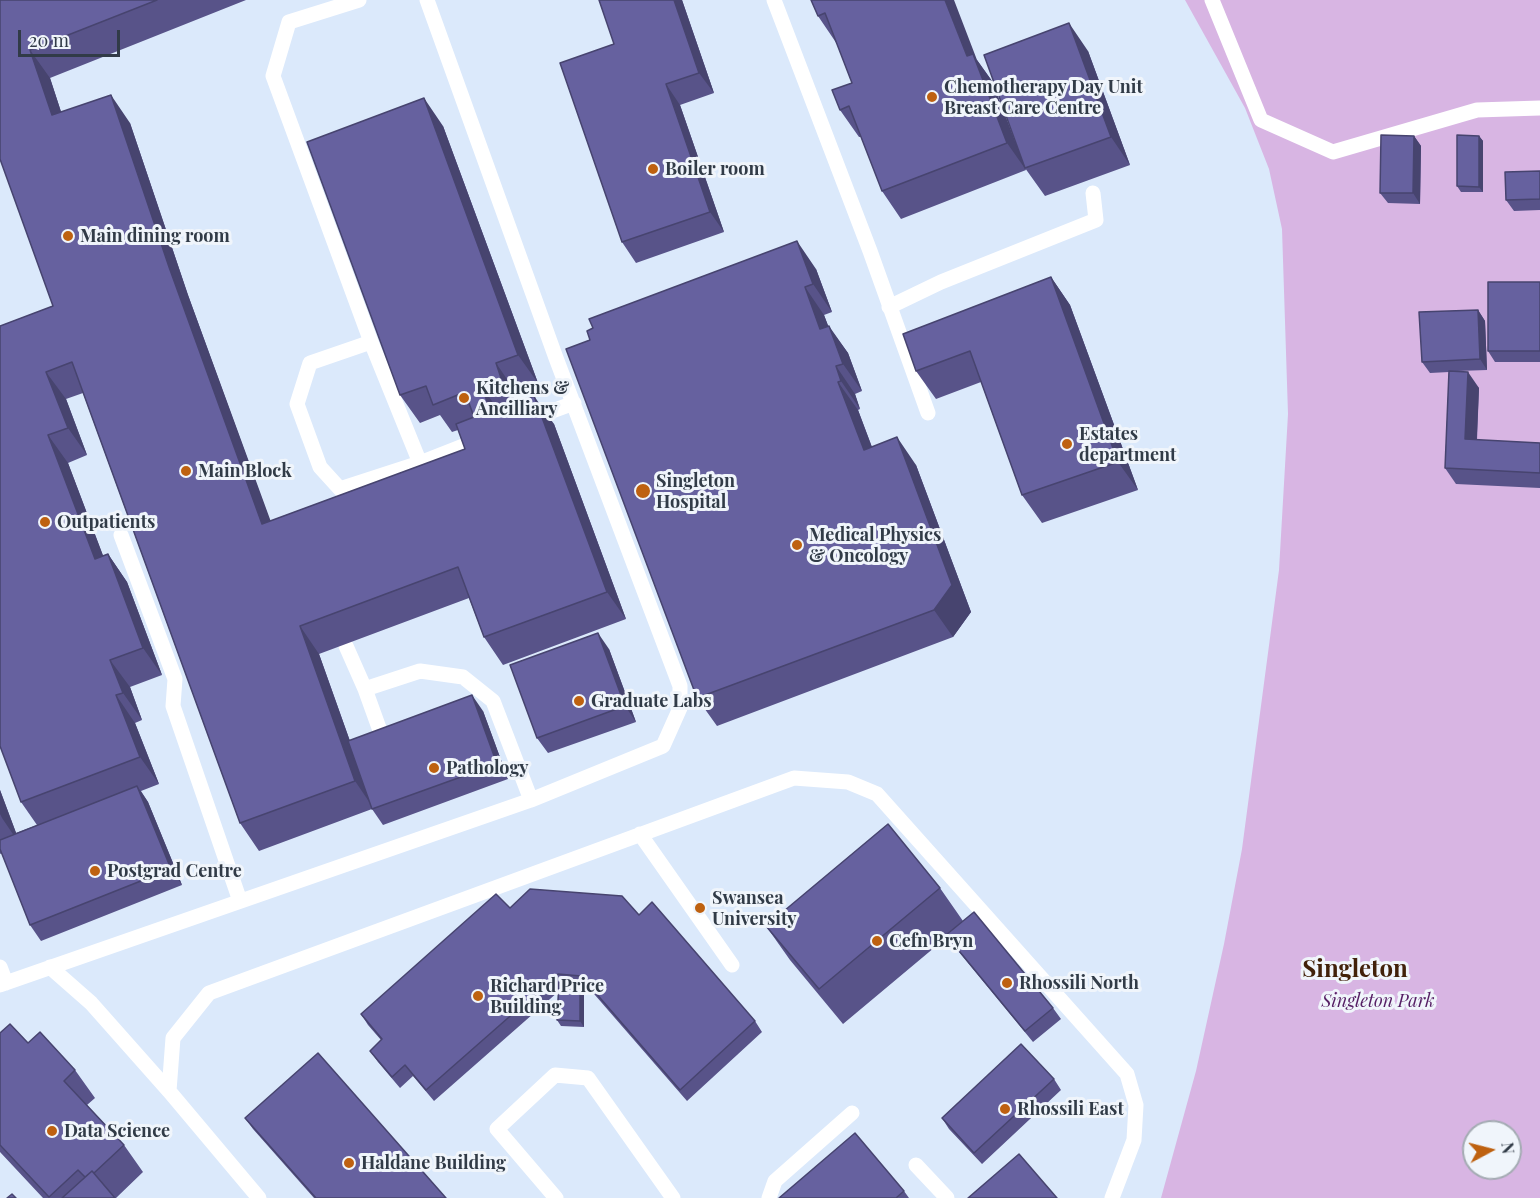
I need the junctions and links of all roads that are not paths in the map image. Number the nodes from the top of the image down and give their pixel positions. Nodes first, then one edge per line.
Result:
1 (359, 0) edge
2 (428, 0) edge
3 (774, 0) edge
4 (1212, 0) edge
5 (1540, 108) edge
6 (1093, 193) dead end
7 (889, 307) junction
8 (371, 342) junction
9 (574, 403) junction
10 (928, 413) dead end
11 (516, 425) edge
12 (490, 435) edge
13 (420, 463) junction
14 (121, 535) edge
15 (346, 646) edge
16 (365, 689) junction
17 (383, 739) edge
18 (531, 800) junction
19 (640, 834) junction
20 (240, 901) junction
21 (732, 965) dead end
22 (0, 967) edge
23 (50, 968) junction
24 (3, 984) edge
25 (169, 1090) junction
26 (852, 1113) dead end
27 (916, 1165) dead end
28 (259, 1198) edge
29 (556, 1198) edge
30 (673, 1198) edge
31 (769, 1198) edge
32 (947, 1198) edge
33 (1112, 1198) edge

1 - 8 lane
2 - 9 lane
3 - 7 lane
4 - 5 lane
6 - 7 lane
7 - 10 lane
8 - 13 lane
8 - 13 lane
9 - 11 lane
9 - 18 lane
12 - 13 lane
14 - 20 lane
15 - 16 lane
16 - 17 lane
16 - 18 lane
18 - 20 lane
19 - 21 lane
19 - 25 lane
19 - 33 lane
20 - 23 lane
22 - 24 lane
23 - 24 lane
23 - 25 lane
25 - 28 lane
26 - 31 lane
27 - 32 lane
29 - 30 lane

